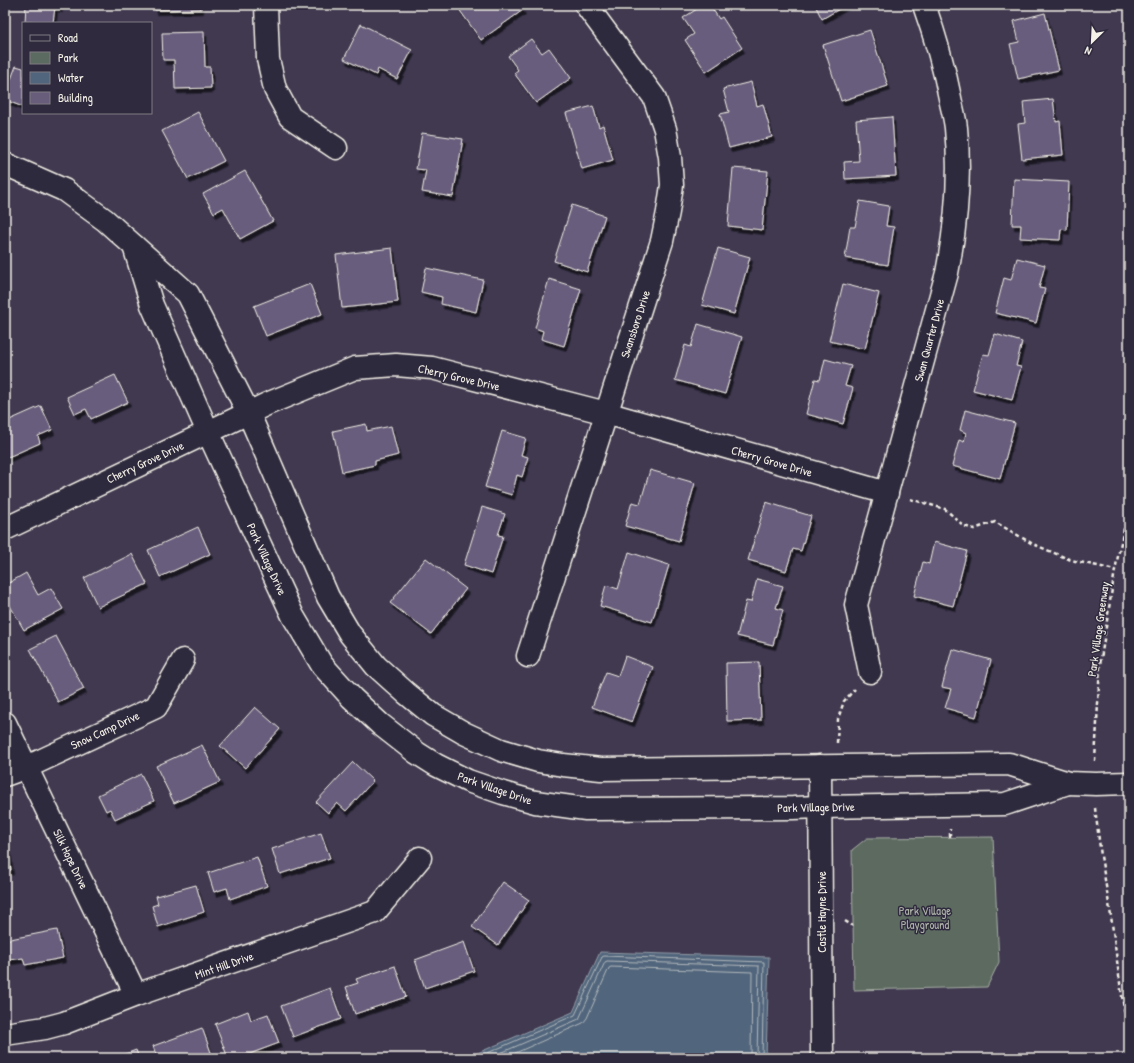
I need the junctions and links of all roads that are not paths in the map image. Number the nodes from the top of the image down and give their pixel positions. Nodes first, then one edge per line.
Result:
1 (266, 5) edge
2 (586, 5) edge
3 (924, 5) edge
4 (336, 148) dead end
5 (5, 164) edge
6 (134, 246) junction
7 (248, 412) junction
8 (606, 413) junction
9 (208, 432) junction
10 (887, 493) junction
11 (5, 529) edge
12 (528, 656) dead end
13 (183, 660) dead end
14 (870, 672) road end
15 (5, 723) edge
16 (820, 766) junction
17 (27, 767) junction
18 (5, 775) edge
19 (1068, 783) junction
20 (1129, 783) edge
21 (820, 807) junction
22 (420, 858) dead end
23 (136, 995) junction
24 (5, 1034) edge
25 (822, 1058) edge

1 - 4 street
2 - 8 street, Swansboro Drive
3 - 10 street, Swan Quarter Drive
5 - 6 street, Park Village Drive
6 - 7 street, Park Village Drive
6 - 9 street, Park Village Drive
7 - 8 street, Cherry Grove Drive
7 - 9 street, Cherry Grove Drive
7 - 16 street, Park Village Drive
8 - 10 street, Cherry Grove Drive
8 - 12 street, Swansboro Drive
9 - 11 street, Cherry Grove Drive
9 - 21 street, Park Village Drive
10 - 14 street, Swan Quarter Drive
13 - 17 street, Snow Camp Drive
15 - 17 street, Silk Hope Drive
16 - 19 street, Park Village Drive
16 - 21 street, Castle Hayne Drive
17 - 18 street, Snow Camp Drive
17 - 23 street, Silk Hope Drive
19 - 20 street, Park Village Drive
19 - 21 street, Park Village Drive
21 - 25 street, Castle Hayne Drive
22 - 23 street, Mint Hill Drive
23 - 24 street, Mint Hill Drive

